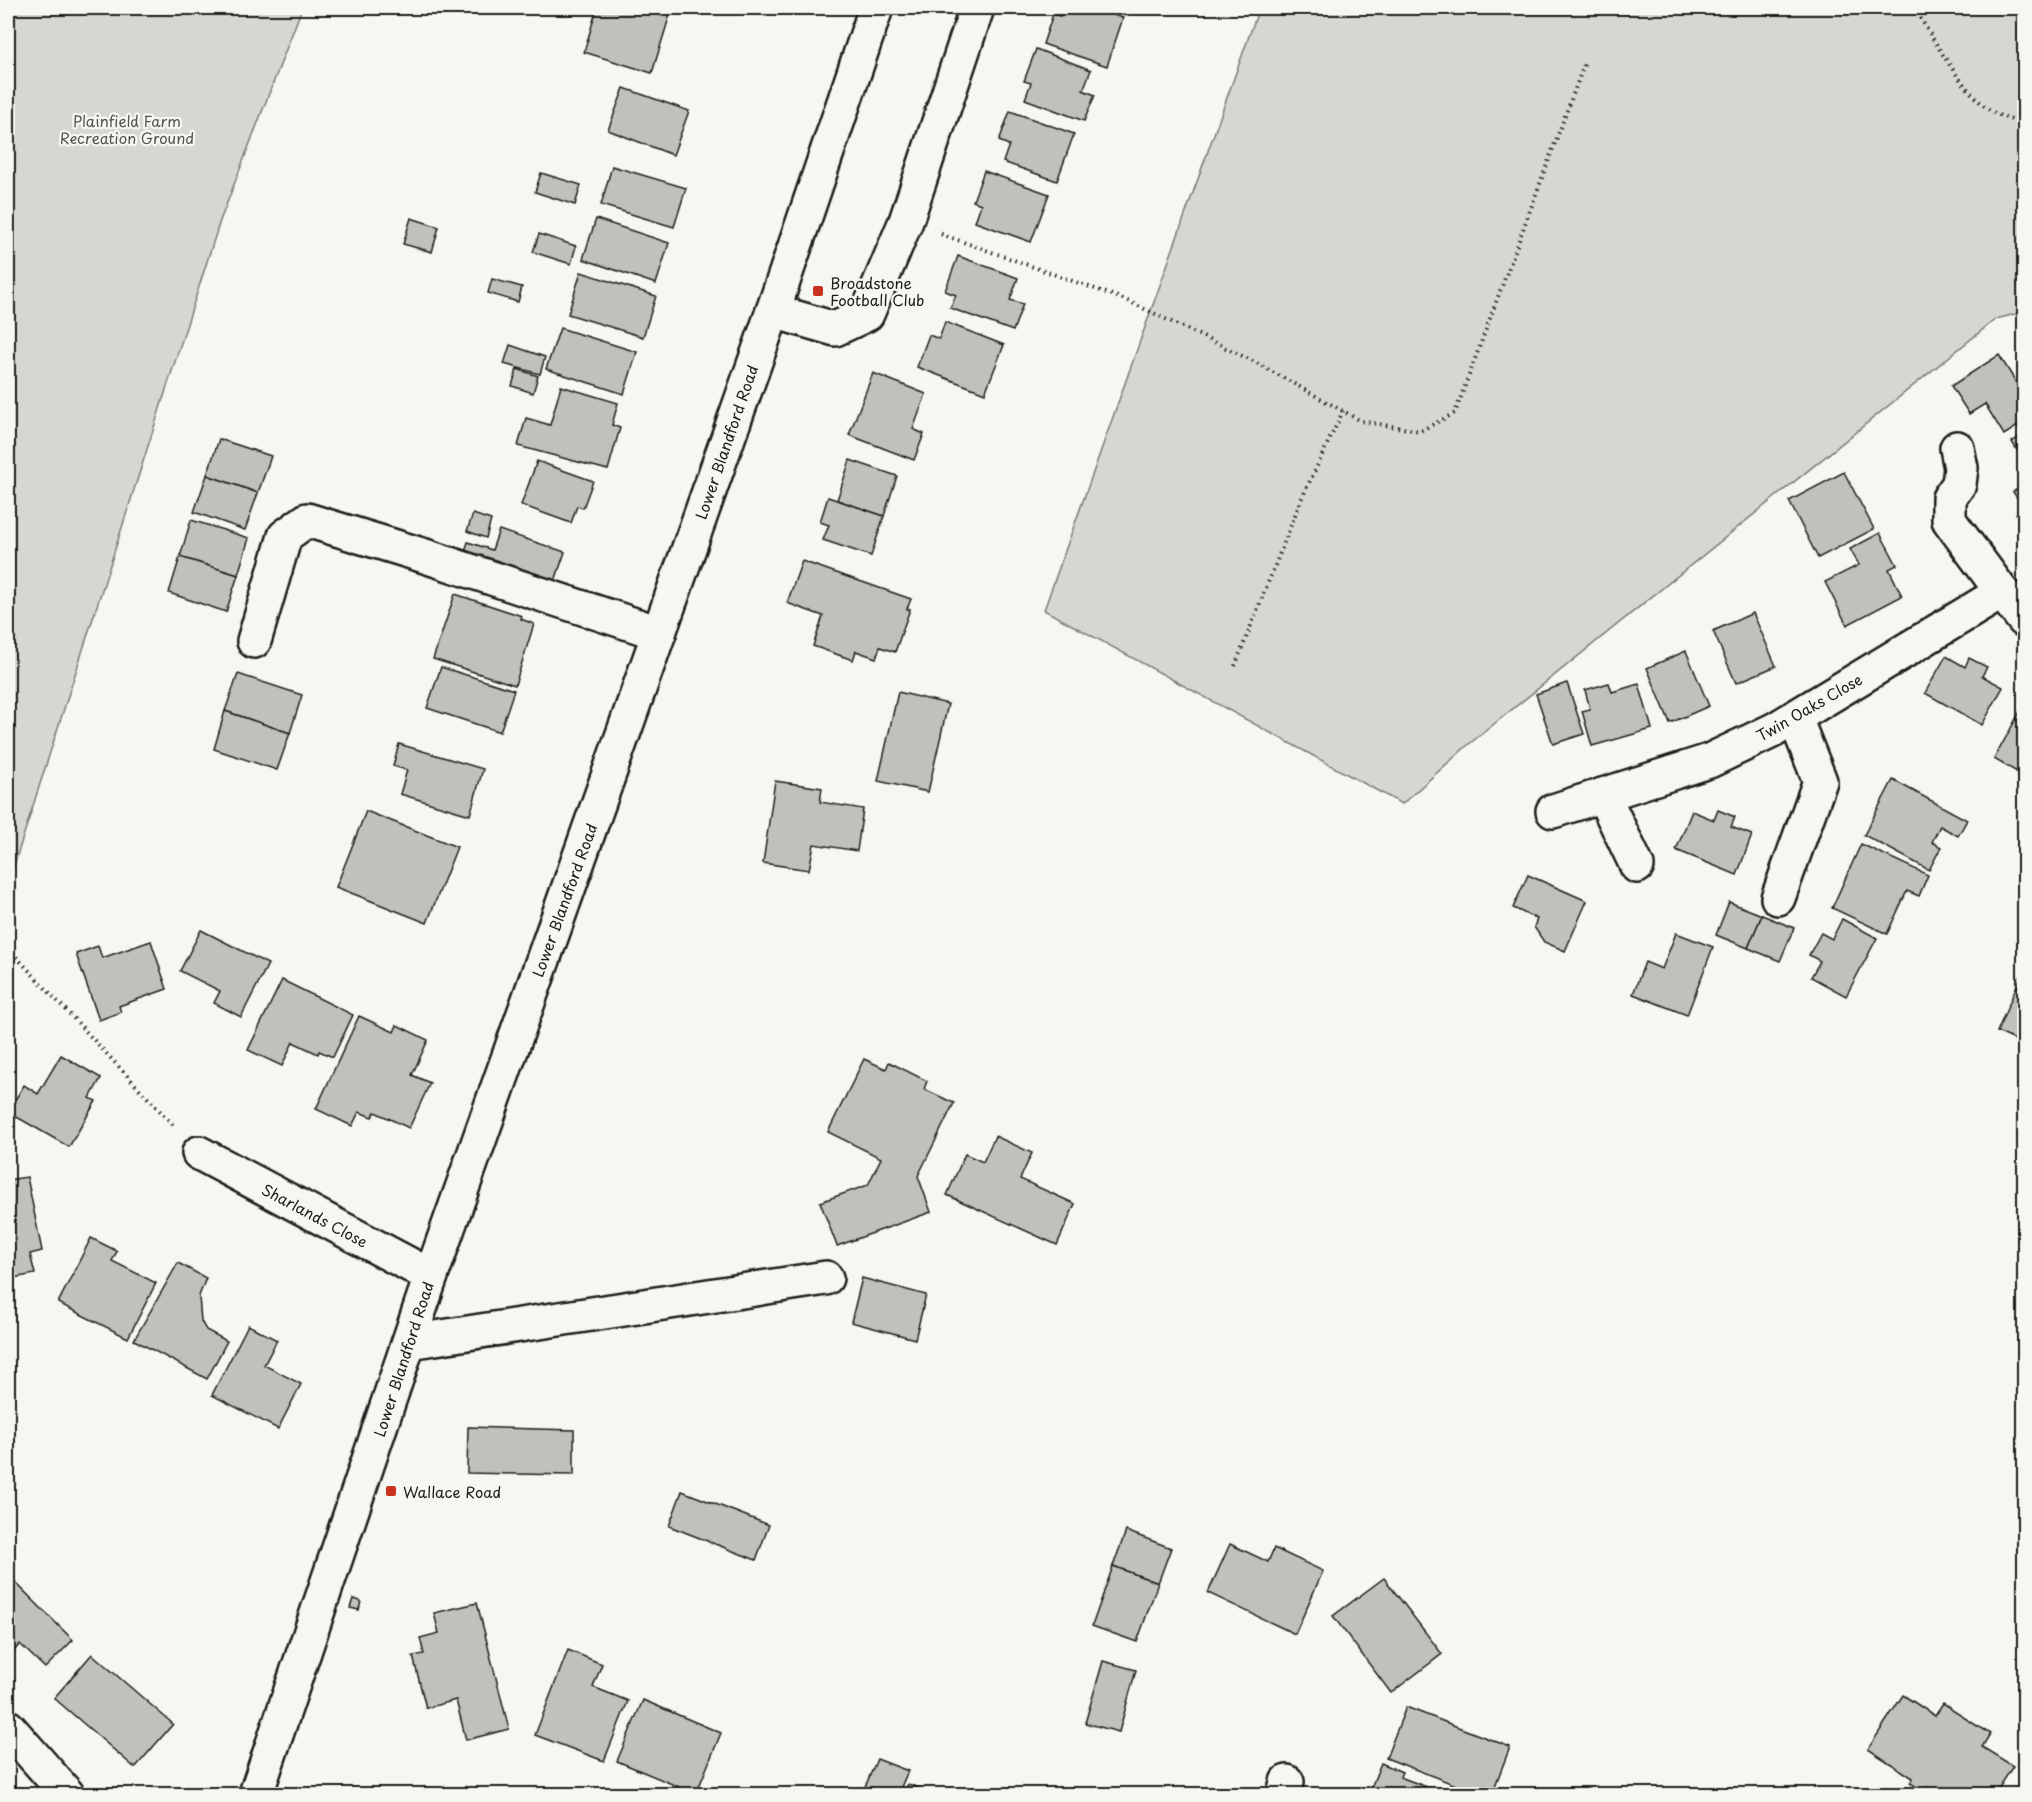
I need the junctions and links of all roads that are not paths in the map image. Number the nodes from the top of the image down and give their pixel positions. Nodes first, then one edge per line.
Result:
1 (876, 8) edge
2 (977, 8) edge
3 (773, 311) junction
4 (1957, 448) dead end
5 (2002, 592) junction
6 (2025, 620) edge
7 (659, 633) junction
8 (254, 641) dead end
9 (1795, 717) junction
10 (1604, 795) junction
11 (1553, 811) dead end
12 (1637, 866) dead end
13 (1778, 898) dead end
14 (200, 1153) road end
15 (431, 1276) junction
16 (826, 1278) dead end
17 (409, 1342) junction
18 (8, 1727) edge
19 (67, 1794) edge
20 (256, 1794) edge

1 - 3 main road, Lower Blandford Road
2 - 3 main road
3 - 7 main road, Lower Blandford Road
4 - 5 main road
5 - 6 main road
5 - 9 main road, Twin Oaks Close
7 - 8 main road
7 - 15 main road, Lower Blandford Road
9 - 10 main road, Twin Oaks Close
9 - 13 main road
10 - 11 main road, Twin Oaks Close
10 - 12 main road
14 - 15 main road, Sharlands Close
15 - 17 main road, Lower Blandford Road
16 - 17 main road
17 - 20 main road, Lower Blandford Road
18 - 19 main road

